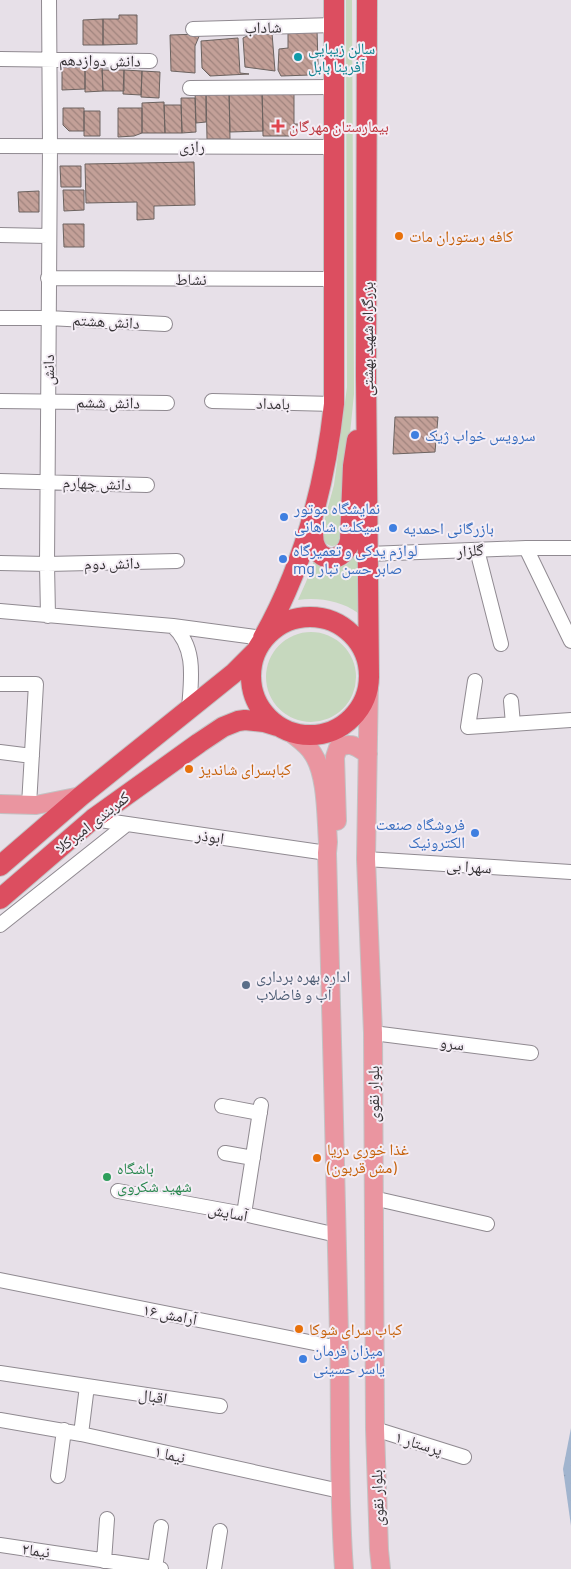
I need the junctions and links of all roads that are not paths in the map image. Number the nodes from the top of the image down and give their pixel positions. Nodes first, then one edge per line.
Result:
1 (49, 0) edge
2 (334, 0) edge
3 (367, 0) edge
4 (334, 25) junction
5 (193, 29) dead end
6 (0, 59) edge
7 (49, 60) junction
8 (150, 61) dead end
9 (334, 87) junction
10 (190, 88) dead end
11 (0, 146) edge
12 (50, 146) junction
13 (334, 147) junction
14 (0, 234) edge
15 (48, 236) junction
16 (48, 278) junction
17 (334, 279) junction
18 (0, 318) edge
19 (48, 318) junction
20 (165, 324) dead end
21 (366, 376) junction
22 (212, 401) dead end
23 (0, 402) edge
24 (48, 402) junction
25 (167, 403) dead end
26 (334, 404) junction
27 (0, 481) edge
28 (47, 482) junction
29 (147, 485) dead end
30 (316, 504) junction
31 (526, 548) junction
32 (571, 548) edge
33 (476, 550) junction
34 (368, 554) junction
35 (177, 561) dead end
36 (0, 563) edge
37 (47, 564) junction
38 (0, 612) edge
39 (48, 616) junction
40 (173, 626) junction
41 (571, 641) edge
42 (501, 644) dead end
43 (259, 645) junction
44 (369, 678) junction
45 (476, 681) dead end
46 (0, 684) edge
47 (511, 701) dead end
48 (189, 709) junction
49 (571, 720) edge
50 (514, 724) junction
51 (167, 726) junction
52 (284, 729) junction
53 (188, 751) junction
54 (0, 752) edge
55 (368, 754) junction
56 (32, 756) junction
57 (81, 796) junction
58 (0, 804) edge
59 (29, 805) junction
60 (93, 819) junction
61 (127, 824) junction
62 (327, 847) junction
63 (366, 859) junction
64 (0, 866) edge
65 (571, 872) edge
66 (1, 898) edge
67 (16, 912) junction
68 (0, 925) edge
69 (373, 1033) junction
70 (531, 1053) dead end
71 (222, 1106) dead end
72 (225, 1153) dead end
73 (253, 1158) junction
74 (118, 1191) dead end
75 (373, 1198) junction
76 (244, 1214) junction
77 (487, 1224) dead end
78 (337, 1235) junction
79 (0, 1280) edge
80 (339, 1348) junction
81 (0, 1373) edge
82 (87, 1386) junction
83 (220, 1406) dead end
84 (0, 1420) edge
85 (375, 1429) junction
86 (64, 1430) junction
87 (81, 1434) junction
88 (464, 1457) dead end
89 (58, 1476) dead end
90 (340, 1491) junction
91 (107, 1519) dead end
92 (161, 1527) dead end
93 (220, 1531) dead end
94 (0, 1545) edge
95 (379, 1549) junction
96 (104, 1560) junction
97 (158, 1569) edge
98 (214, 1569) edge
99 (344, 1569) edge
100 (381, 1569) edge
101 (386, 1569) edge

1 - 7 street, دانش
2 - 4 highway, بزرگراه شهید بهشتی
3 - 21 highway, بزرگراه شهید بهشتی
4 - 5 street, شاداب
4 - 9 highway, بزرگراه شهید بهشتی
6 - 7 street, دانش دوازدهم
7 - 8 street, دانش دوازدهم
7 - 12 street, دانش
9 - 10 street
9 - 13 highway, بزرگراه شهید بهشتی
11 - 12 street, رازی
12 - 13 street, رازی
12 - 15 street, دانش
13 - 17 highway, بزرگراه شهید بهشتی
14 - 15 street
15 - 16 street, دانش
16 - 17 street, نشاط
16 - 19 street, دانش
17 - 26 highway, بزرگراه شهید بهشتی
18 - 19 street, دانش هشتم
19 - 20 street, دانش هشتم
19 - 24 street, دانش
21 - 30 highway
21 - 34 highway, بزرگراه شهید بهشتی
22 - 26 street, بامداد
23 - 24 street, دانش ششم
24 - 25 street, دانش ششم
24 - 28 street, دانش
26 - 30 highway, بزرگراه شهید بهشتی
27 - 28 street, دانش چهارم
28 - 29 street, دانش چهارم
28 - 37 street, دانش
30 - 43 highway, بزرگراه شهید بهشتی
31 - 32 street, گلزار
31 - 33 street, گلزار
31 - 41 street
33 - 34 street, گلزار
33 - 42 street
34 - 44 highway, بزرگراه شهید بهشتی
35 - 37 street, دانش دوم
36 - 37 street, دانش دوم
37 - 39 street, دانش
38 - 39 street
39 - 40 street
40 - 43 street
40 - 48 street
43 - 44 highway
43 - 48 highway, کمربندی امیرکلا
43 - 52 highway
44 - 52 highway
44 - 55 main road, بلوار نقوی
45 - 50 street
46 - 56 street
47 - 50 street
48 - 51 highway, کمربندی امیرکلا
49 - 50 street
51 - 53 highway
51 - 57 highway, کمربندی امیرکلا
52 - 53 highway, کمربندی امیرکلا
52 - 62 main road
53 - 60 highway, کمربندی امیرکلا
54 - 56 street
55 - 62 main road
55 - 63 main road, بلوار نقوی
56 - 59 street
57 - 59 main road
57 - 64 highway, کمربندی امیرکلا
58 - 59 main road
60 - 61 street, ابوذر
60 - 66 highway, کمربندی امیرکلا
61 - 62 street, ابوذر
61 - 67 street
62 - 78 main road
63 - 65 street, سهرا بی
63 - 69 main road, بلوار نقوی
66 - 67 street
67 - 68 street
69 - 70 street, سرو
69 - 75 main road, بلوار نقوی
71 - 73 street
72 - 73 street
73 - 76 street
74 - 76 street, آسایش
75 - 77 street
75 - 85 main road, بلوار نقوی
76 - 78 street, آسایش
78 - 80 main road
79 - 80 street, آرامش ۱۶
80 - 90 main road
81 - 82 street, اقبال
82 - 83 street, اقبال
82 - 87 street
84 - 86 street, نیما ۱
85 - 88 street, پرستار ۱
85 - 95 main road, بلوار نقوی
86 - 87 street, نیما ۱
86 - 89 street
87 - 90 street, نیما ۱
90 - 99 main road
91 - 96 street
92 - 97 street
93 - 98 street
94 - 96 street, نیما۲
95 - 100 main road, بلوار نقوی
95 - 101 main road
96 - 97 street, نیما۲

